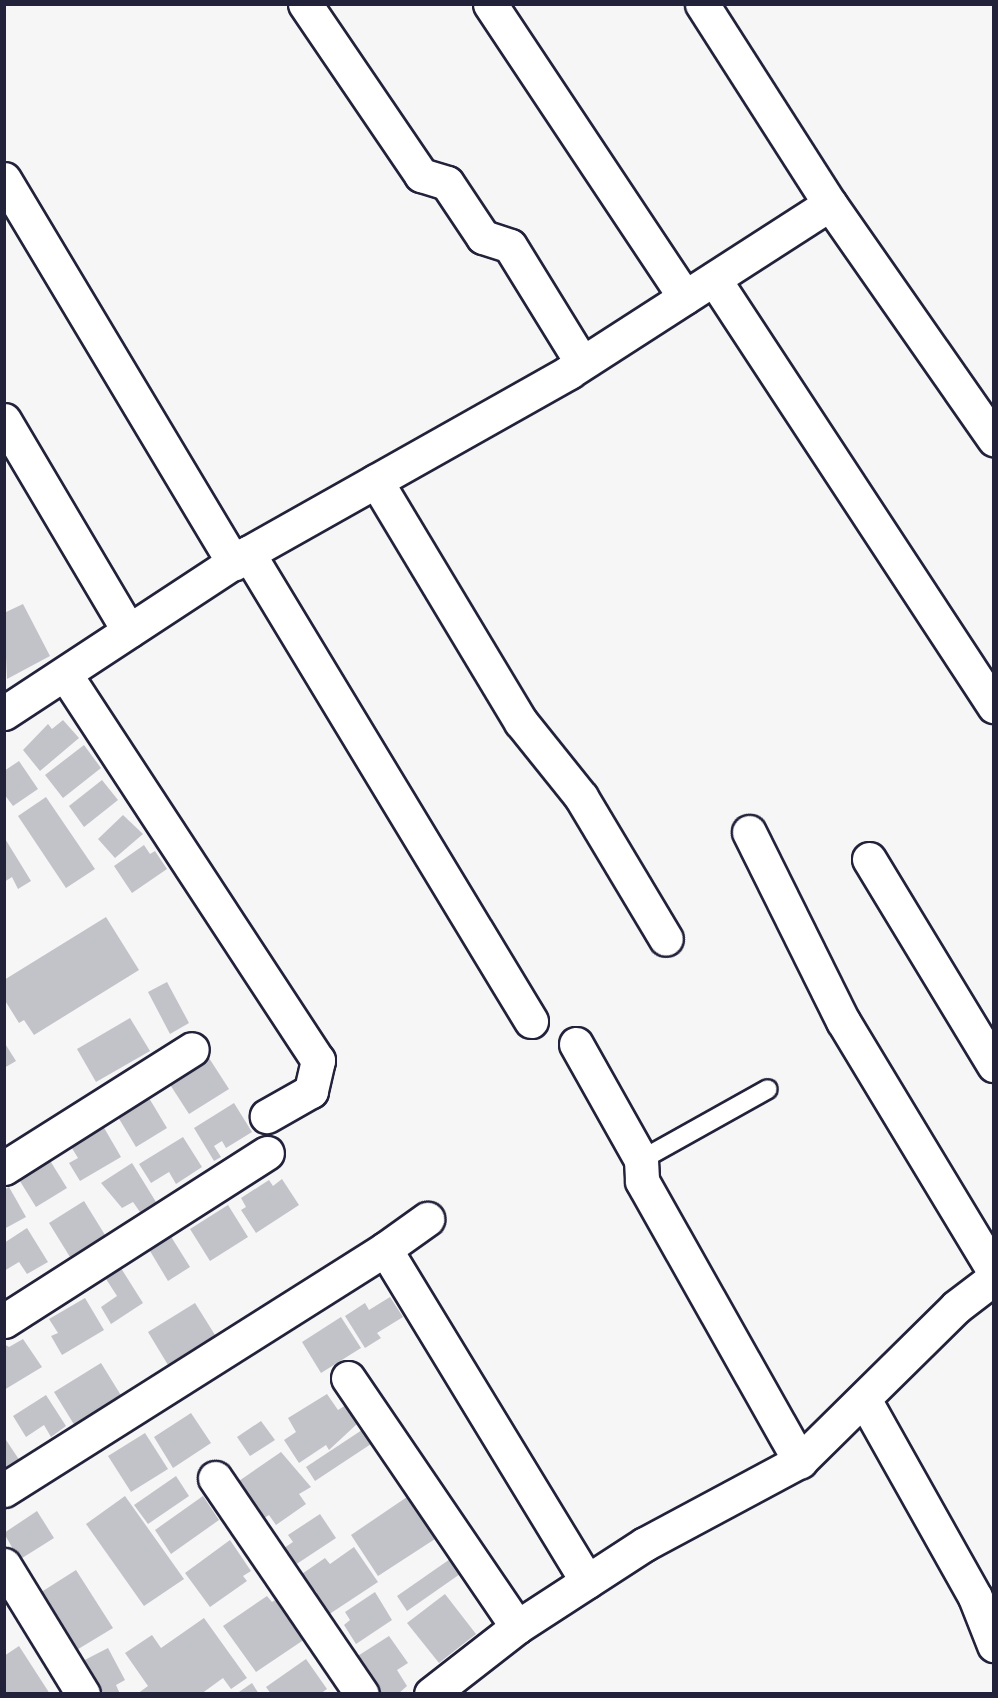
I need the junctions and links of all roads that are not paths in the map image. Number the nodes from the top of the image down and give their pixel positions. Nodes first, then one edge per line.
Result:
1 (305, 4) edge
2 (490, 4) edge
3 (709, 7) edge
4 (4, 179) edge
5 (830, 204) junction
6 (714, 279) junction
7 (685, 297) junction
8 (582, 363) junction
9 (4, 420) edge
10 (993, 440) edge
11 (376, 481) junction
12 (241, 558) junction
13 (129, 632) junction
14 (65, 674) junction
15 (993, 706) edge
16 (4, 713) edge
17 (749, 832) dead end
18 (869, 859) dead end
19 (666, 939) dead end
20 (531, 1021) dead end
21 (576, 1044) dead end
22 (192, 1049) dead end
23 (993, 1065) edge
24 (768, 1089) dead end
25 (267, 1116) dead end
26 (267, 1152) dead end
27 (641, 1160) junction
28 (4, 1168) edge
29 (427, 1219) dead end
30 (386, 1249) junction
31 (993, 1271) edge
32 (993, 1278) edge
33 (4, 1321) edge
34 (348, 1378) dead end
35 (864, 1399) junction
36 (801, 1461) junction
37 (215, 1478) dead end
38 (4, 1490) edge
39 (4, 1565) edge
40 (588, 1581) junction
41 (517, 1627) junction
42 (993, 1645) edge
43 (83, 1694) edge
44 (362, 1694) edge
45 (431, 1694) edge

1 - 8 street
2 - 7 street
3 - 5 street
4 - 12 street
5 - 6 street
5 - 10 street
6 - 7 street
6 - 15 street
7 - 8 street
8 - 11 street
9 - 13 street
11 - 12 street
11 - 19 street
12 - 13 street
12 - 20 street
13 - 14 street
14 - 16 street
14 - 25 street
17 - 31 street
18 - 23 street
21 - 27 street
22 - 28 street
24 - 27 lane
26 - 33 street
27 - 36 street
29 - 30 street
30 - 38 street
30 - 40 street
32 - 35 street
34 - 41 street
35 - 36 street
35 - 42 street
36 - 40 street
37 - 44 street
39 - 43 street
40 - 41 street
41 - 45 street

